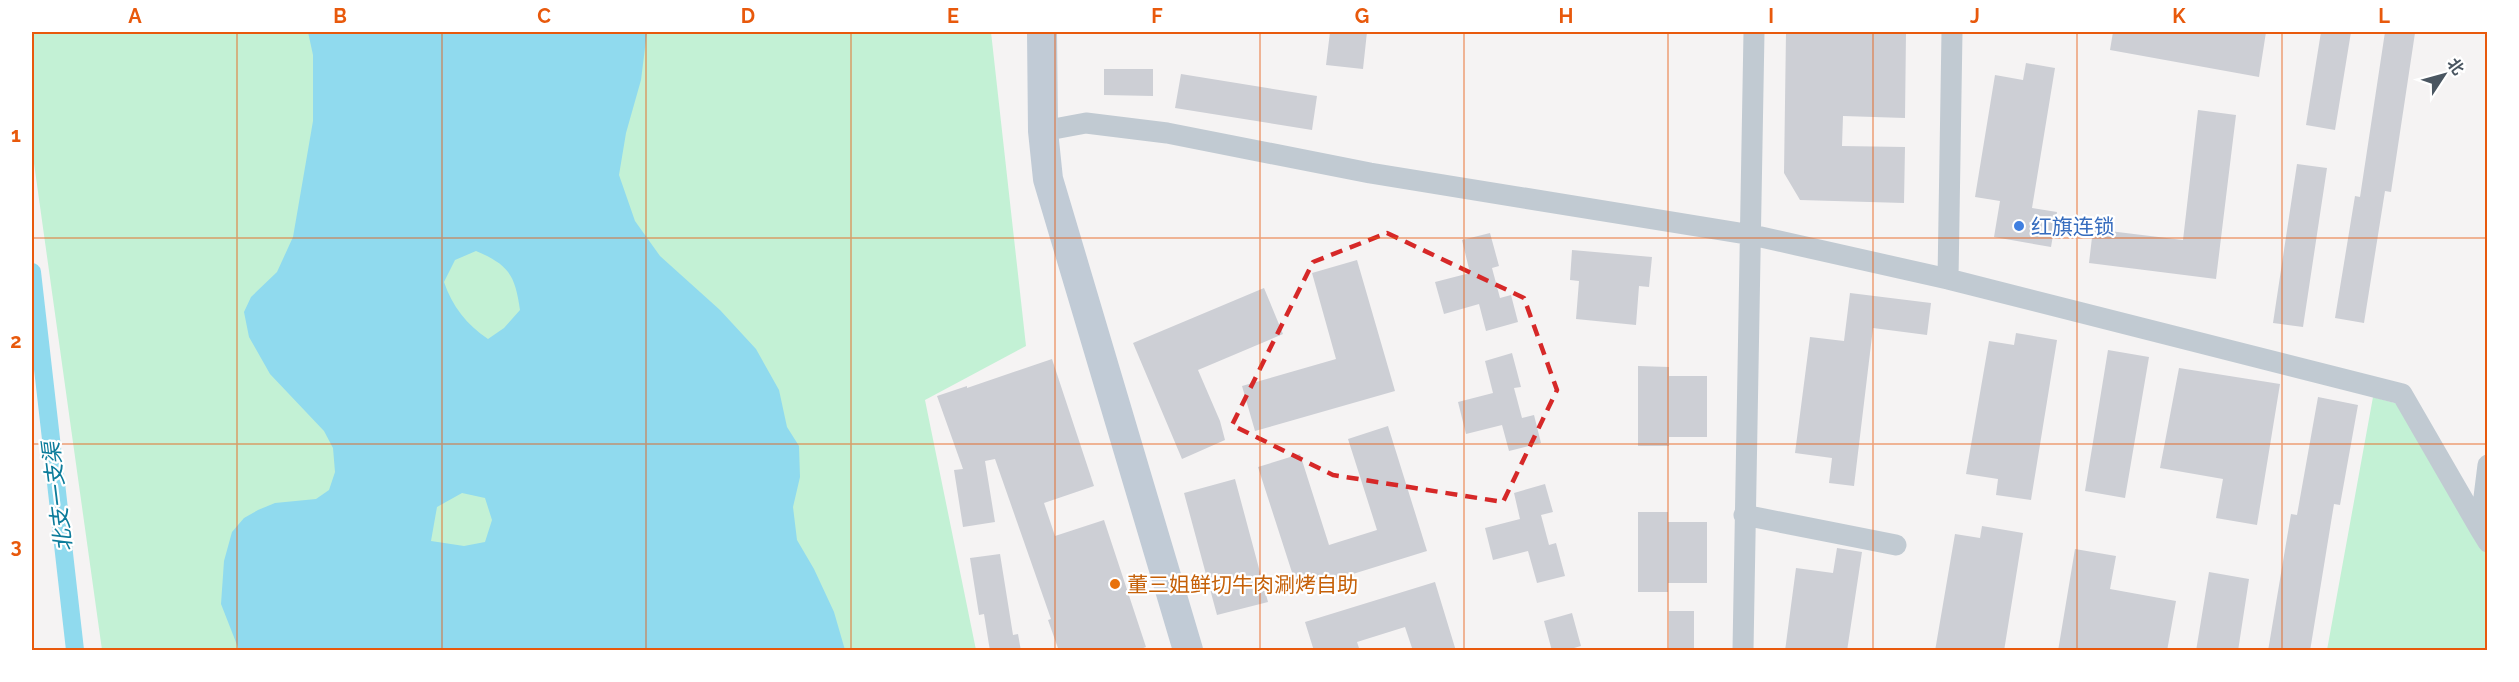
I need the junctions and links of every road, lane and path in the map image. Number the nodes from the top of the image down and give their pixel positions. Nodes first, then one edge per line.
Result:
1 (1042, 32) edge
2 (1754, 32) edge
3 (1952, 32) edge
4 (1043, 131) junction
5 (1752, 235) junction
6 (1948, 279) junction
7 (2487, 465) edge
8 (1744, 515) junction
9 (2484, 535) edge
10 (1896, 544) dead end
11 (1188, 651) edge
12 (1743, 651) edge

1 - 4 street
2 - 5 street
3 - 6 street
4 - 5 street
4 - 11 street
5 - 6 street
5 - 8 street
6 - 9 street
7 - 9 street
8 - 10 street
8 - 12 street

